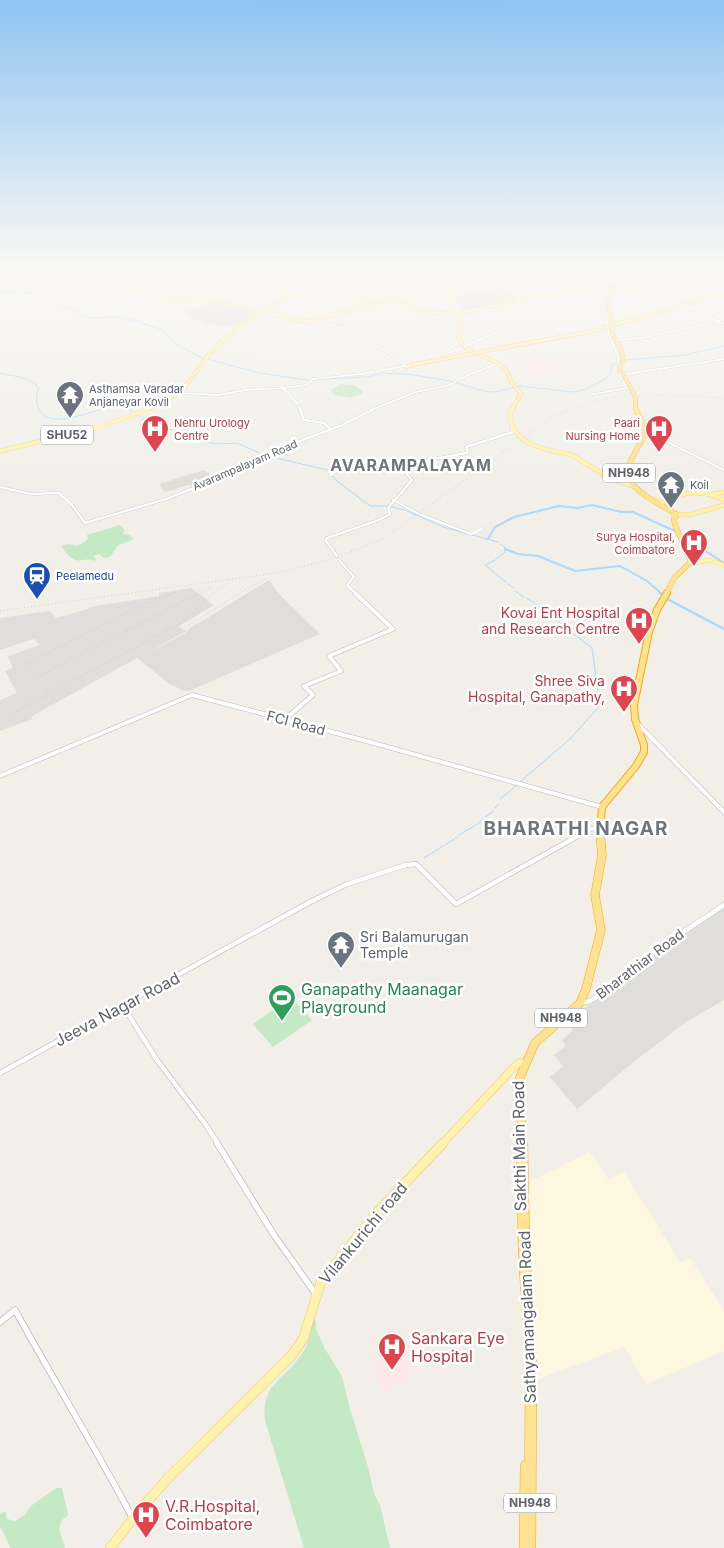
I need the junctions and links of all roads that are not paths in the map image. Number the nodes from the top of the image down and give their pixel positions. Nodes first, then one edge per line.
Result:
1 (222, 340) edge
2 (367, 340) edge
3 (459, 340) edge
4 (478, 340) edge
5 (541, 340) edge
6 (542, 340) edge
7 (543, 340) edge
8 (611, 340) edge
9 (613, 340) edge
10 (622, 340) edge
11 (616, 341) joint
12 (466, 346) junction
13 (461, 348) dead end
14 (448, 354) dead end
15 (475, 354) junction
16 (724, 358) edge
17 (205, 359) junction
18 (496, 364) junction
19 (409, 365) junction
20 (622, 365) junction
21 (283, 388) junction
22 (180, 393) junction
23 (589, 395) dead end
24 (514, 405) junction
25 (135, 413) junction
26 (330, 429) junction
27 (645, 431) junction
28 (0, 450) edge
29 (266, 456) joint
30 (433, 460) junction
31 (724, 470) edge
32 (406, 471) junction
33 (632, 485) junction
34 (0, 487) edge
35 (724, 492) edge
36 (713, 494) junction
37 (394, 500) junction
38 (724, 500) edge
39 (661, 503) junction
40 (724, 505) edge
41 (709, 508) junction
42 (669, 509) junction
43 (675, 517) junction
44 (482, 529) dead end
45 (689, 564) junction
46 (724, 565) edge
47 (284, 720) junction
48 (634, 723) junction
49 (0, 776) edge
50 (600, 806) junction
51 (724, 812) edge
52 (598, 826) junction
53 (724, 905) edge
54 (578, 1002) junction
55 (123, 1006) junction
56 (522, 1063) junction
57 (0, 1073) edge
58 (315, 1293) junction
59 (0, 1322) edge
60 (132, 1517) junction
61 (110, 1548) edge
62 (524, 1548) edge
63 (530, 1548) edge

1 - 17 main road, SHU52
2 - 19 street
3 - 12 main road
4 - 12 street
5 - 15 main road
6 - 19 main road, bridge
7 - 15 main road
8 - 20 street
9 - 20 highway, bridge
10 - 11 street
11 - 20 street
12 - 15 main road
13 - 14 street
15 - 18 main road
15 - 19 street
16 - 20 street
17 - 22 main road, SHU52
17 - 25 main road, SHU52
18 - 24 main road
18 - 26 street, Avarampalayam Road
19 - 21 street
20 - 23 street
20 - 27 highway, bridge
21 - 22 street
21 - 26 street
22 - 25 main road, SHU52
24 - 30 street
24 - 33 main road, bridge
25 - 28 main road, SHU52
26 - 29 street, Avarampalayam Road
27 - 31 street
27 - 33 highway, NH948
29 - 34 street, Avarampalayam Road
30 - 32 street
30 - 32 street
32 - 37 street
33 - 39 highway, NH948
33 - 42 highway, NH948
35 - 36 main road
36 - 38 main road
36 - 39 main road
37 - 44 street
37 - 47 street
38 - 41 main road
39 - 42 highway, NH948
40 - 41 main road
41 - 43 main road
42 - 43 highway, NH948
43 - 45 highway, NH948
45 - 46 main road
45 - 48 highway
47 - 49 street, FCI Road
47 - 50 street, FCI Road
48 - 50 highway
48 - 51 street
50 - 52 highway, NH948
52 - 54 highway, NH948
52 - 55 street, Jeeva Nagar Road
53 - 54 street, Bharathiar Road
54 - 56 highway, Sakthi Main Road / NH948
55 - 57 street, Jeeva Nagar Road
55 - 58 street
56 - 58 main road, Vilankurichi road
56 - 62 highway, Sakthi Main Road / NH948
56 - 63 highway, Sathyamangalam Road / NH948
58 - 60 main road, Vilankurichi road
59 - 60 street
60 - 61 main road, Vilankurichi road

